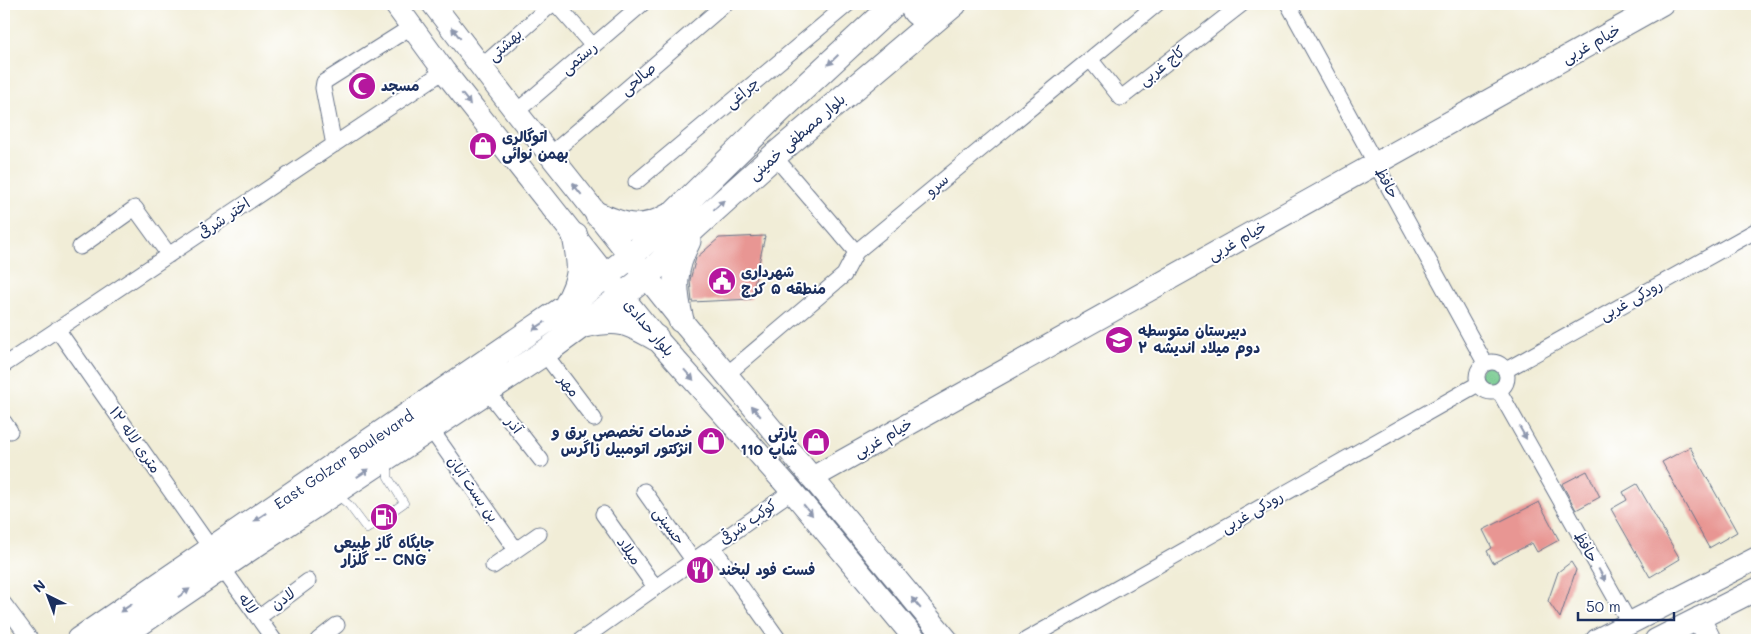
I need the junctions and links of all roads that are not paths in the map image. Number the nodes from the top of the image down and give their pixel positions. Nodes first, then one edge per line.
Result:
1 (395, 4) edge
2 (433, 4) edge
3 (552, 4) edge
4 (556, 4) edge
5 (642, 4) edge
6 (726, 4) edge
7 (848, 4) edge
8 (894, 4) edge
9 (912, 4) edge
10 (1157, 4) edge
11 (1242, 4) edge
12 (1288, 4) edge
13 (1662, 4) edge
14 (947, 9) edge
15 (411, 27) junction
16 (858, 36) junction
17 (593, 46) junction
18 (1090, 59) junction
19 (882, 63) junction
20 (482, 67) junction
21 (444, 71) junction
22 (516, 112) junction
23 (334, 145) junction
24 (551, 154) junction
25 (774, 156) junction
26 (1376, 163) junction
27 (636, 182) dead end
28 (598, 215) junction
29 (687, 219) junction
30 (1757, 230) edge
31 (575, 236) junction
32 (80, 247) dead end
33 (856, 252) junction
34 (169, 255) junction
35 (632, 256) junction
36 (606, 276) junction
37 (647, 276) junction
38 (622, 296) junction
39 (574, 316) junction
40 (680, 320) junction
41 (57, 329) junction
42 (656, 338) junction
43 (544, 353) junction
44 (1485, 363) junction
45 (4, 365) edge
46 (1506, 370) junction
47 (726, 375) junction
48 (1478, 384) junction
49 (487, 391) junction
50 (1499, 391) junction
51 (594, 419) dead end
52 (430, 428) junction
53 (388, 456) junction
54 (541, 460) dead end
55 (812, 478) junction
56 (644, 491) dead end
57 (792, 491) junction
58 (333, 493) junction
59 (604, 514) dead end
60 (539, 534) dead end
61 (713, 546) junction
62 (516, 550) junction
63 (217, 558) junction
64 (1757, 558) edge
65 (693, 560) junction
66 (493, 566) dead end
67 (308, 580) dead end
68 (655, 588) junction
69 (1757, 588) edge
70 (4, 604) edge
71 (258, 618) junction
72 (1699, 618) junction
73 (1630, 624) junction
74 (338, 625) dead end
75 (600, 635) edge
76 (271, 639) edge
77 (31, 640) edge
78 (79, 640) edge
79 (115, 640) edge
80 (318, 640) edge
81 (581, 640) edge
82 (780, 640) edge
83 (916, 640) edge
84 (947, 640) edge
85 (1026, 640) edge
86 (1597, 640) edge
87 (1656, 640) edge
88 (1710, 640) edge

1 - 15 main road, بلوار حدادی
20 -> 2 main road, بلوار حدادی
3 - 20 street, بهشتی
4 - 17 street
5 - 17 street, رستمی
6 - 24 street, صالحی
7 - 27 street, چراغی
8 - 16 main road, بلوار مصطفی خمینی
9 - 14 main road
10 - 18 street, سرو
11 - 18 street, کاج غربی
12 - 26 street, حافظ
13 - 26 main road, خیام غربی
14 - 19 main road, بلوار مصطفی خمینی
15 - 21 main road, بلوار حدادی
15 - 23 street
16 - 19 main road
16 -> 29 main road, بلوار مصطفی خمینی
17 - 22 street, رستمی
18 - 33 street, سرو
19 - 25 main road, بلوار مصطفی خمینی
20 - 22 main road, بلوار حدادی
21 - 23 street, اختر شرقی
21 -> 31 main road, بلوار حدادی
22 - 24 main road, بلوار حدادی
23 - 34 street, اختر شرقی
28 -> 24 main road, بلوار حدادی
29 -> 25 main road, بلوار مصطفی خمینی
25 - 33 street
26 - 44 street, حافظ
26 - 55 main road, خیام غربی
28 - 29 main road
28 - 35 main road, بلوار حدادی
29 - 35 main road, بلوار مصطفی خمینی
29 - 37 main road, بلوار مصطفی خمینی
29 - 40 main road
30 - 46 street, رودکی غربی
31 - 36 main road, بلوار حدادی
31 - 39 main road
32 - 34 street
33 - 47 street, سرو
34 - 41 street, اختر شرقی
35 - 36 main road, بلوار مصطفی خمینی
35 - 37 main road, بلوار حدادی
36 - 38 main road, بلوار حدادی
36 - 39 main road, East Golzar Boulevard
37 - 38 main road, بلوار مصطفی خمینی
37 - 40 main road, بلوار حدادی
38 - 39 main road, East Golzar Boulevard
38 - 42 main road, بلوار حدادی
39 - 42 main road
39 - 43 main road, East Golzar Boulevard
39 -> 63 main road, East Golzar Boulevard
40 - 47 main road, بلوار حدادی
41 - 45 street, اختر شرقی
41 - 63 street, ۱۲ متری لاله
42 -> 57 main road, بلوار حدادی
43 - 49 main road, East Golzar Boulevard
43 - 51 street, مهر
44 - 46 street
44 - 48 street
46 - 50 street
55 -> 47 main road, بلوار حدادی
48 - 50 street
48 - 85 street, رودکی غربی
49 - 52 main road, East Golzar Boulevard
49 - 54 street, آذر
50 -> 73 street, حافظ
52 - 53 main road, East Golzar Boulevard
52 - 62 street, بن بست آبان
58 -> 53 main road, East Golzar Boulevard
53 - 58 lane
84 -> 55 main road, بلوار حدادی
56 - 65 street, حسینی
57 - 61 street, کوکب شرقی
57 -> 83 main road, بلوار حدادی
58 - 63 main road, East Golzar Boulevard
59 - 68 street, میلاد
60 - 62 street
61 - 65 street, کوکب شرقی
61 - 82 street
62 - 66 street
63 - 71 street, لاله
63 -> 78 main road, East Golzar Boulevard
79 -> 63 main road, East Golzar Boulevard
64 - 73 main road
65 - 68 street, کوکب شرقی
67 - 71 street, لادن
68 - 75 street, کوکب شرقی
69 - 72 main road
70 - 77 street
71 - 76 street, لاله
72 - 87 main road
72 - 88 main road
73 - 86 main road
74 - 80 street
75 - 81 street, کوکب شرقی

